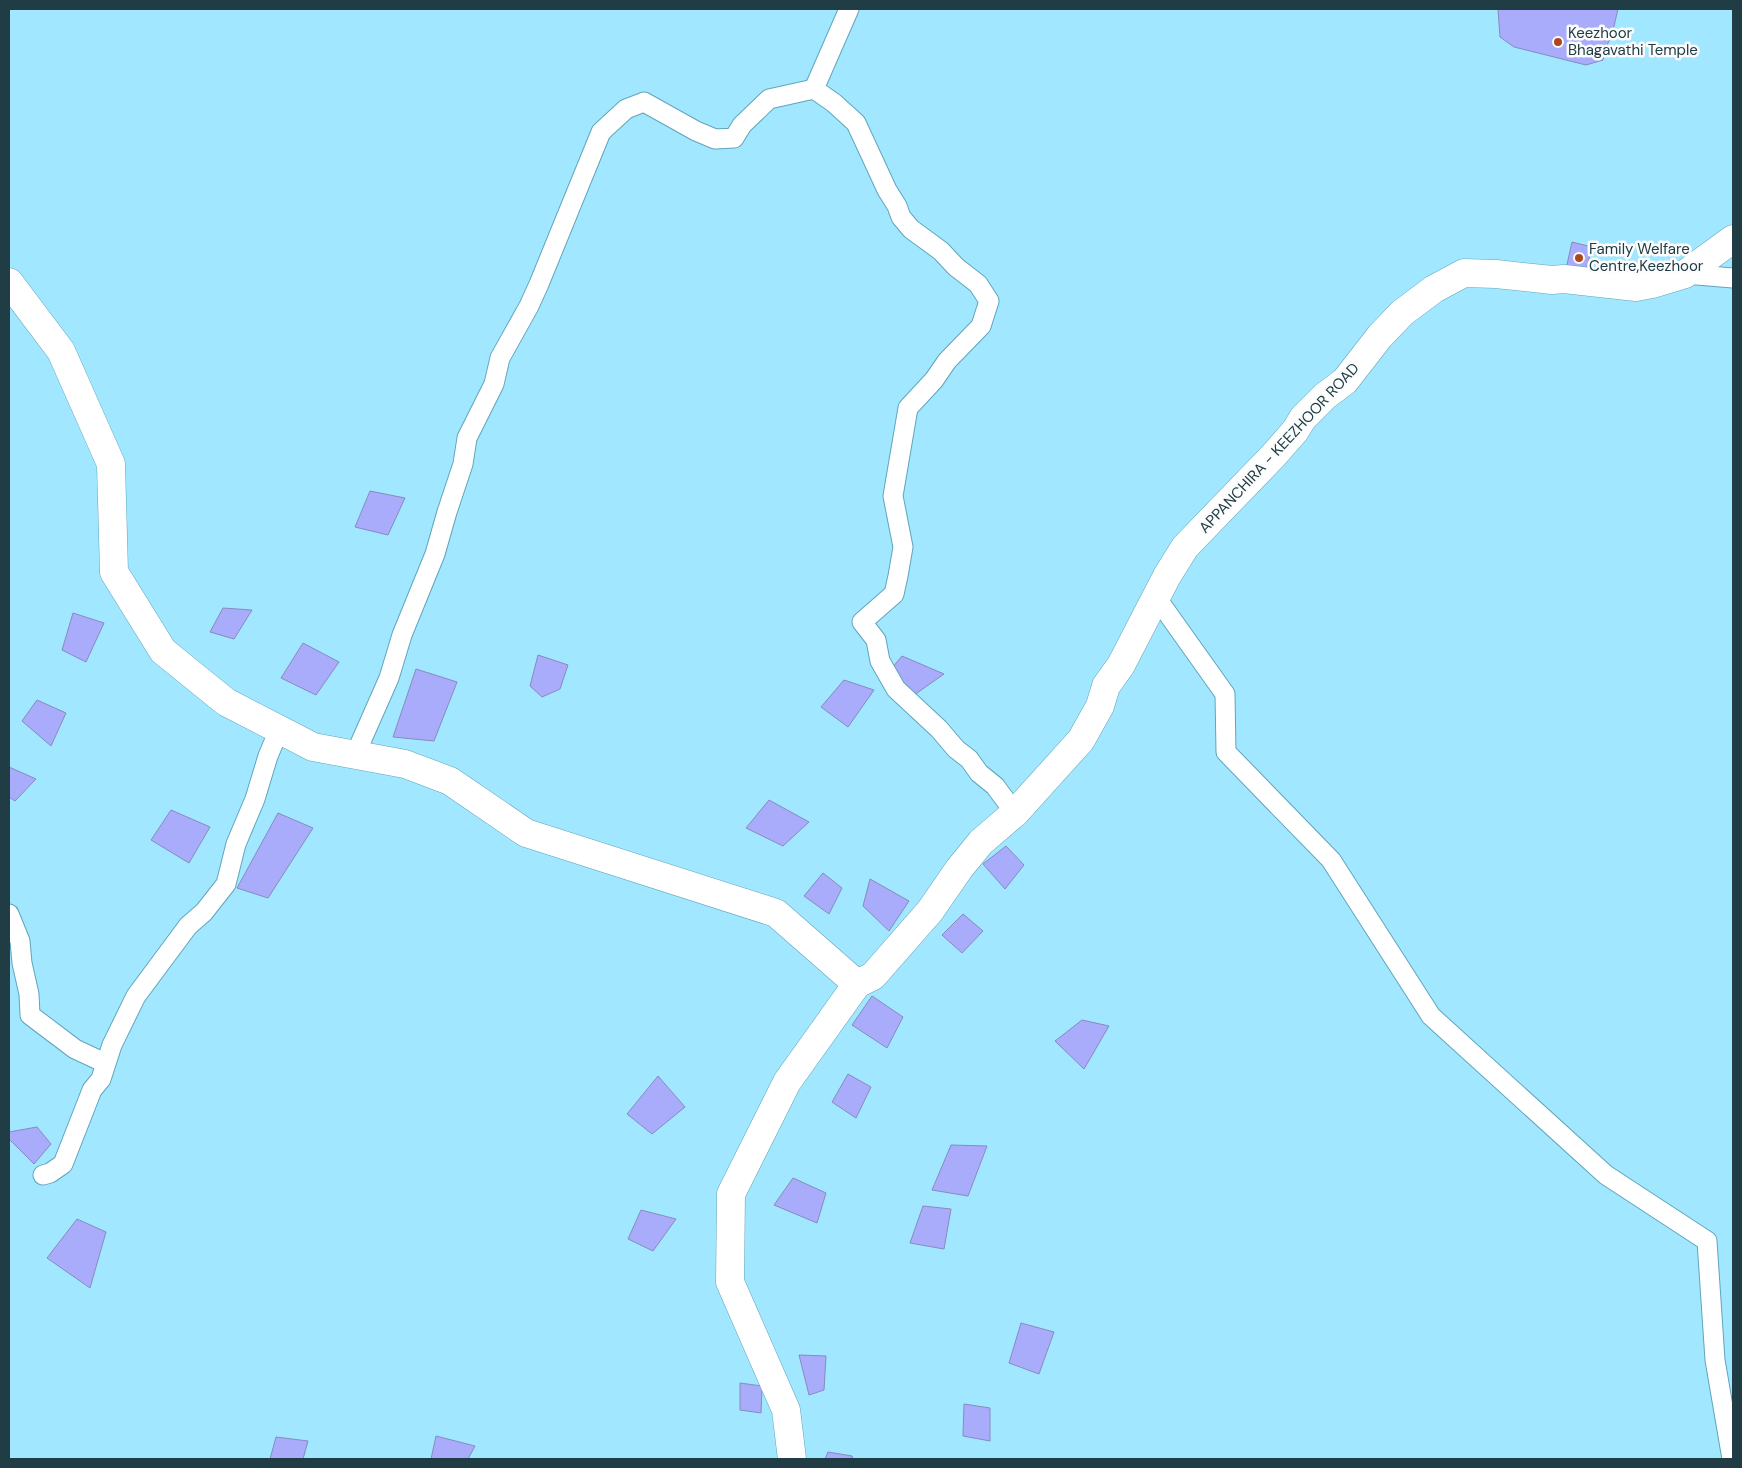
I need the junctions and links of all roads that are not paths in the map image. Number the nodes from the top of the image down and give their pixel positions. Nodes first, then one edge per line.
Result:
1 (849, 9) edge
2 (814, 89) junction
3 (1733, 239) edge
4 (1685, 274) junction
5 (1733, 278) edge
6 (9, 282) edge
7 (1156, 597) junction
8 (279, 730) junction
9 (357, 756) junction
10 (1015, 813) junction
11 (9, 914) edge
12 (857, 984) junction
13 (105, 1063) junction
14 (43, 1175) dead end
15 (792, 1459) edge
16 (1732, 1459) edge

1 - 2 street
2 - 9 street
2 - 10 street
3 - 4 main road, APPANCHIRA - KEEZHOOR ROAD
4 - 5 street
4 - 7 main road, APPANCHIRA - KEEZHOOR ROAD
6 - 8 main road
7 - 10 main road, APPANCHIRA - KEEZHOOR ROAD
7 - 16 street
8 - 9 main road
8 - 13 street
9 - 12 main road
10 - 12 main road, APPANCHIRA - KEEZHOOR ROAD
11 - 13 street
12 - 15 main road
13 - 14 street

